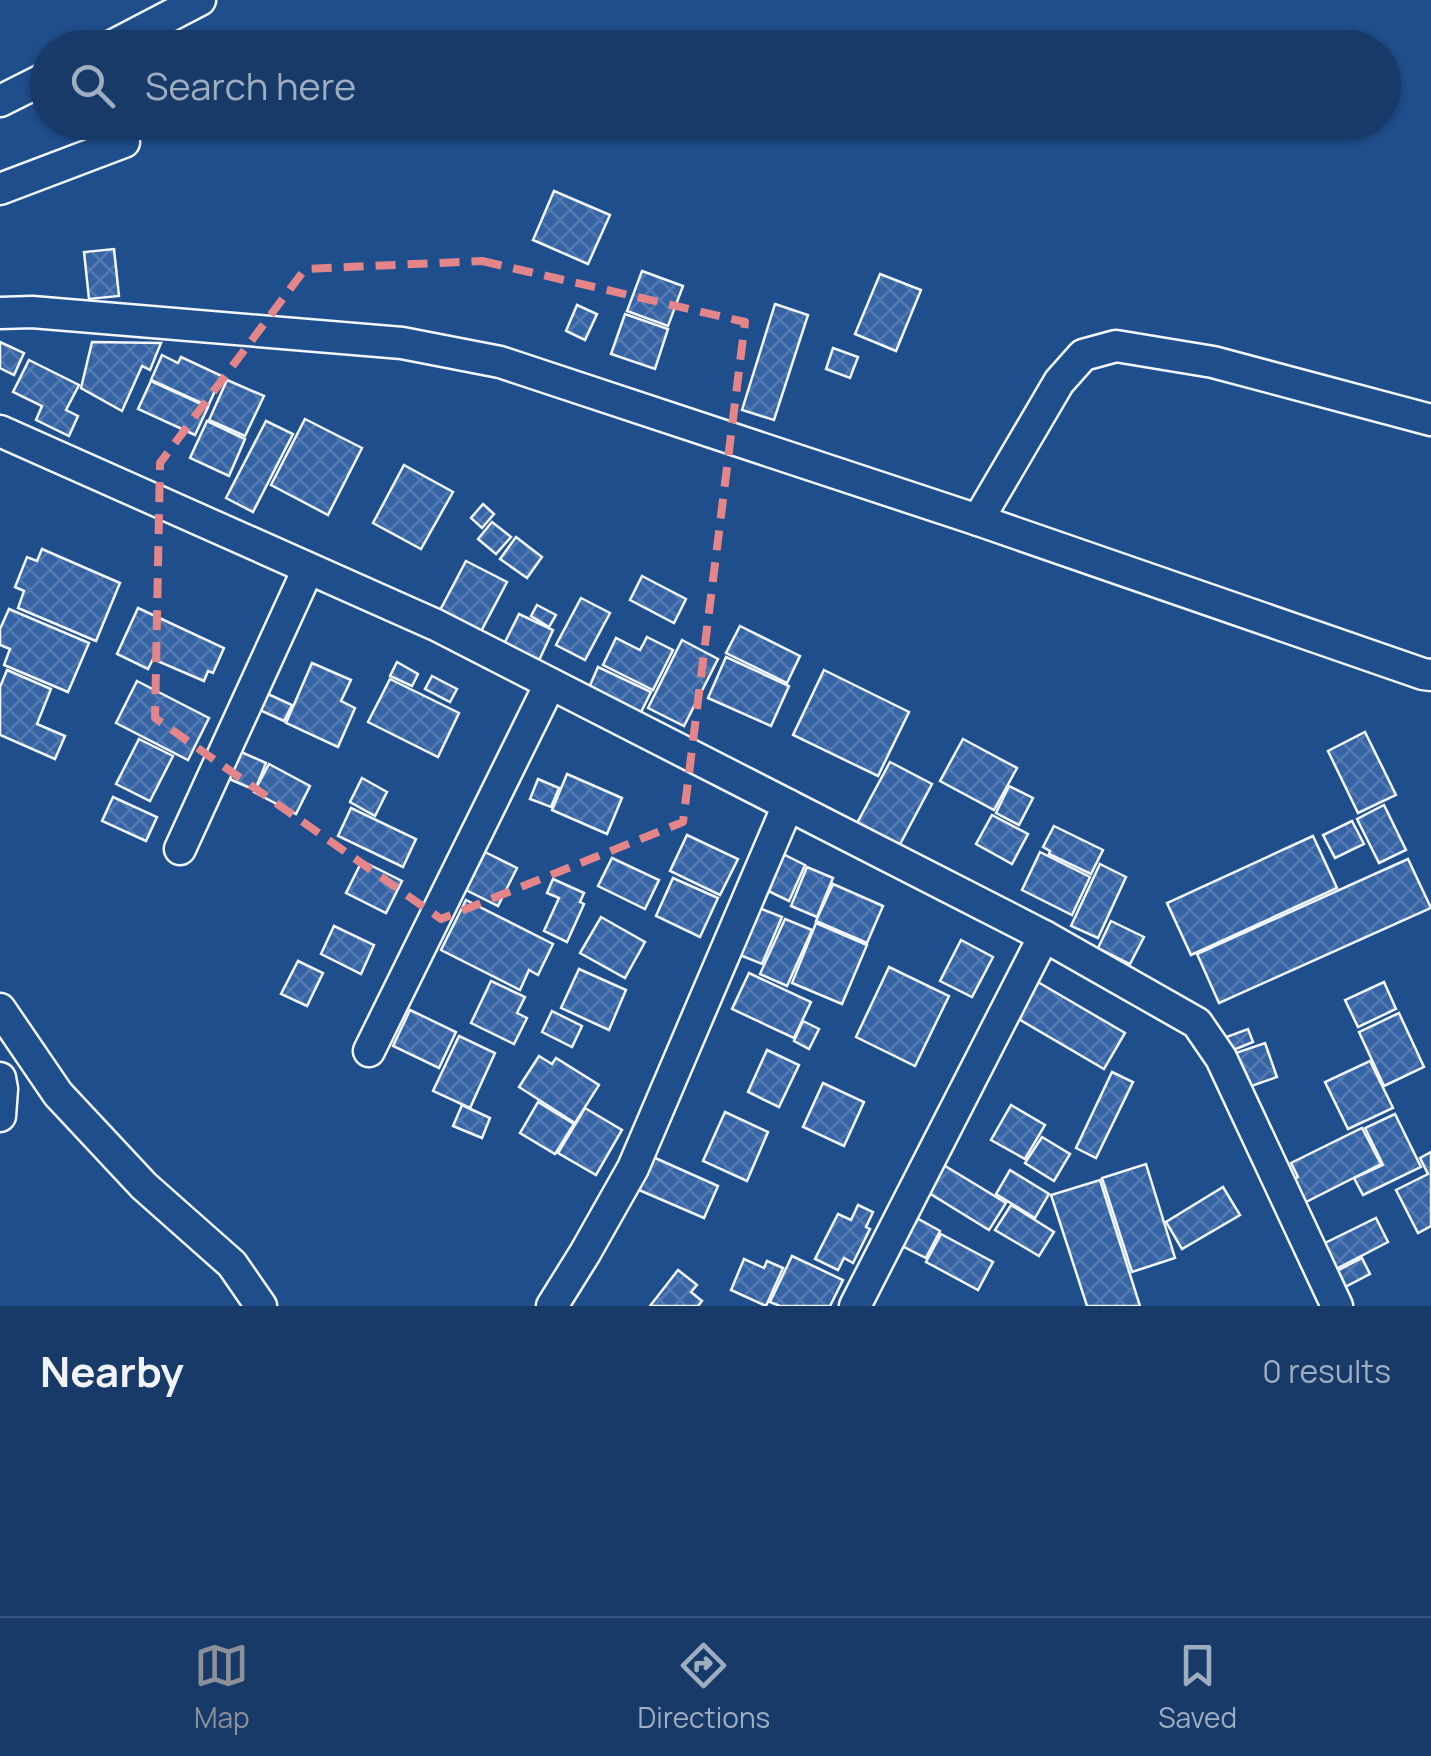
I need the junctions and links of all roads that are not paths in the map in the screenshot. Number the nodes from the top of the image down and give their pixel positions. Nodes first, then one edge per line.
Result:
1 (200, 0) edge
2 (142, 30) edge
3 (30, 86) edge
4 (0, 101) edge
5 (124, 142) dead end
6 (0, 189) edge
7 (0, 313) edge
8 (1431, 420) edge
9 (0, 430) edge
10 (978, 520) junction
11 (308, 569) junction
12 (1431, 675) edge
13 (550, 684) junction
14 (788, 805) junction
15 (180, 848) dead end
16 (1044, 936) junction
17 (0, 1009) edge
18 (369, 1051) dead end
19 (0, 1078) edge
20 (0, 1116) edge
21 (261, 1306) edge
22 (552, 1306) edge
23 (855, 1306) edge
24 (1338, 1306) edge

1 - 2 street
3 - 4 street
5 - 6 street
7 - 10 street
8 - 10 street
9 - 11 street
10 - 12 street
11 - 13 street
11 - 15 street
13 - 14 street
13 - 18 street
14 - 16 street
14 - 22 street
16 - 23 street
16 - 24 street
17 - 21 street
19 - 20 street

